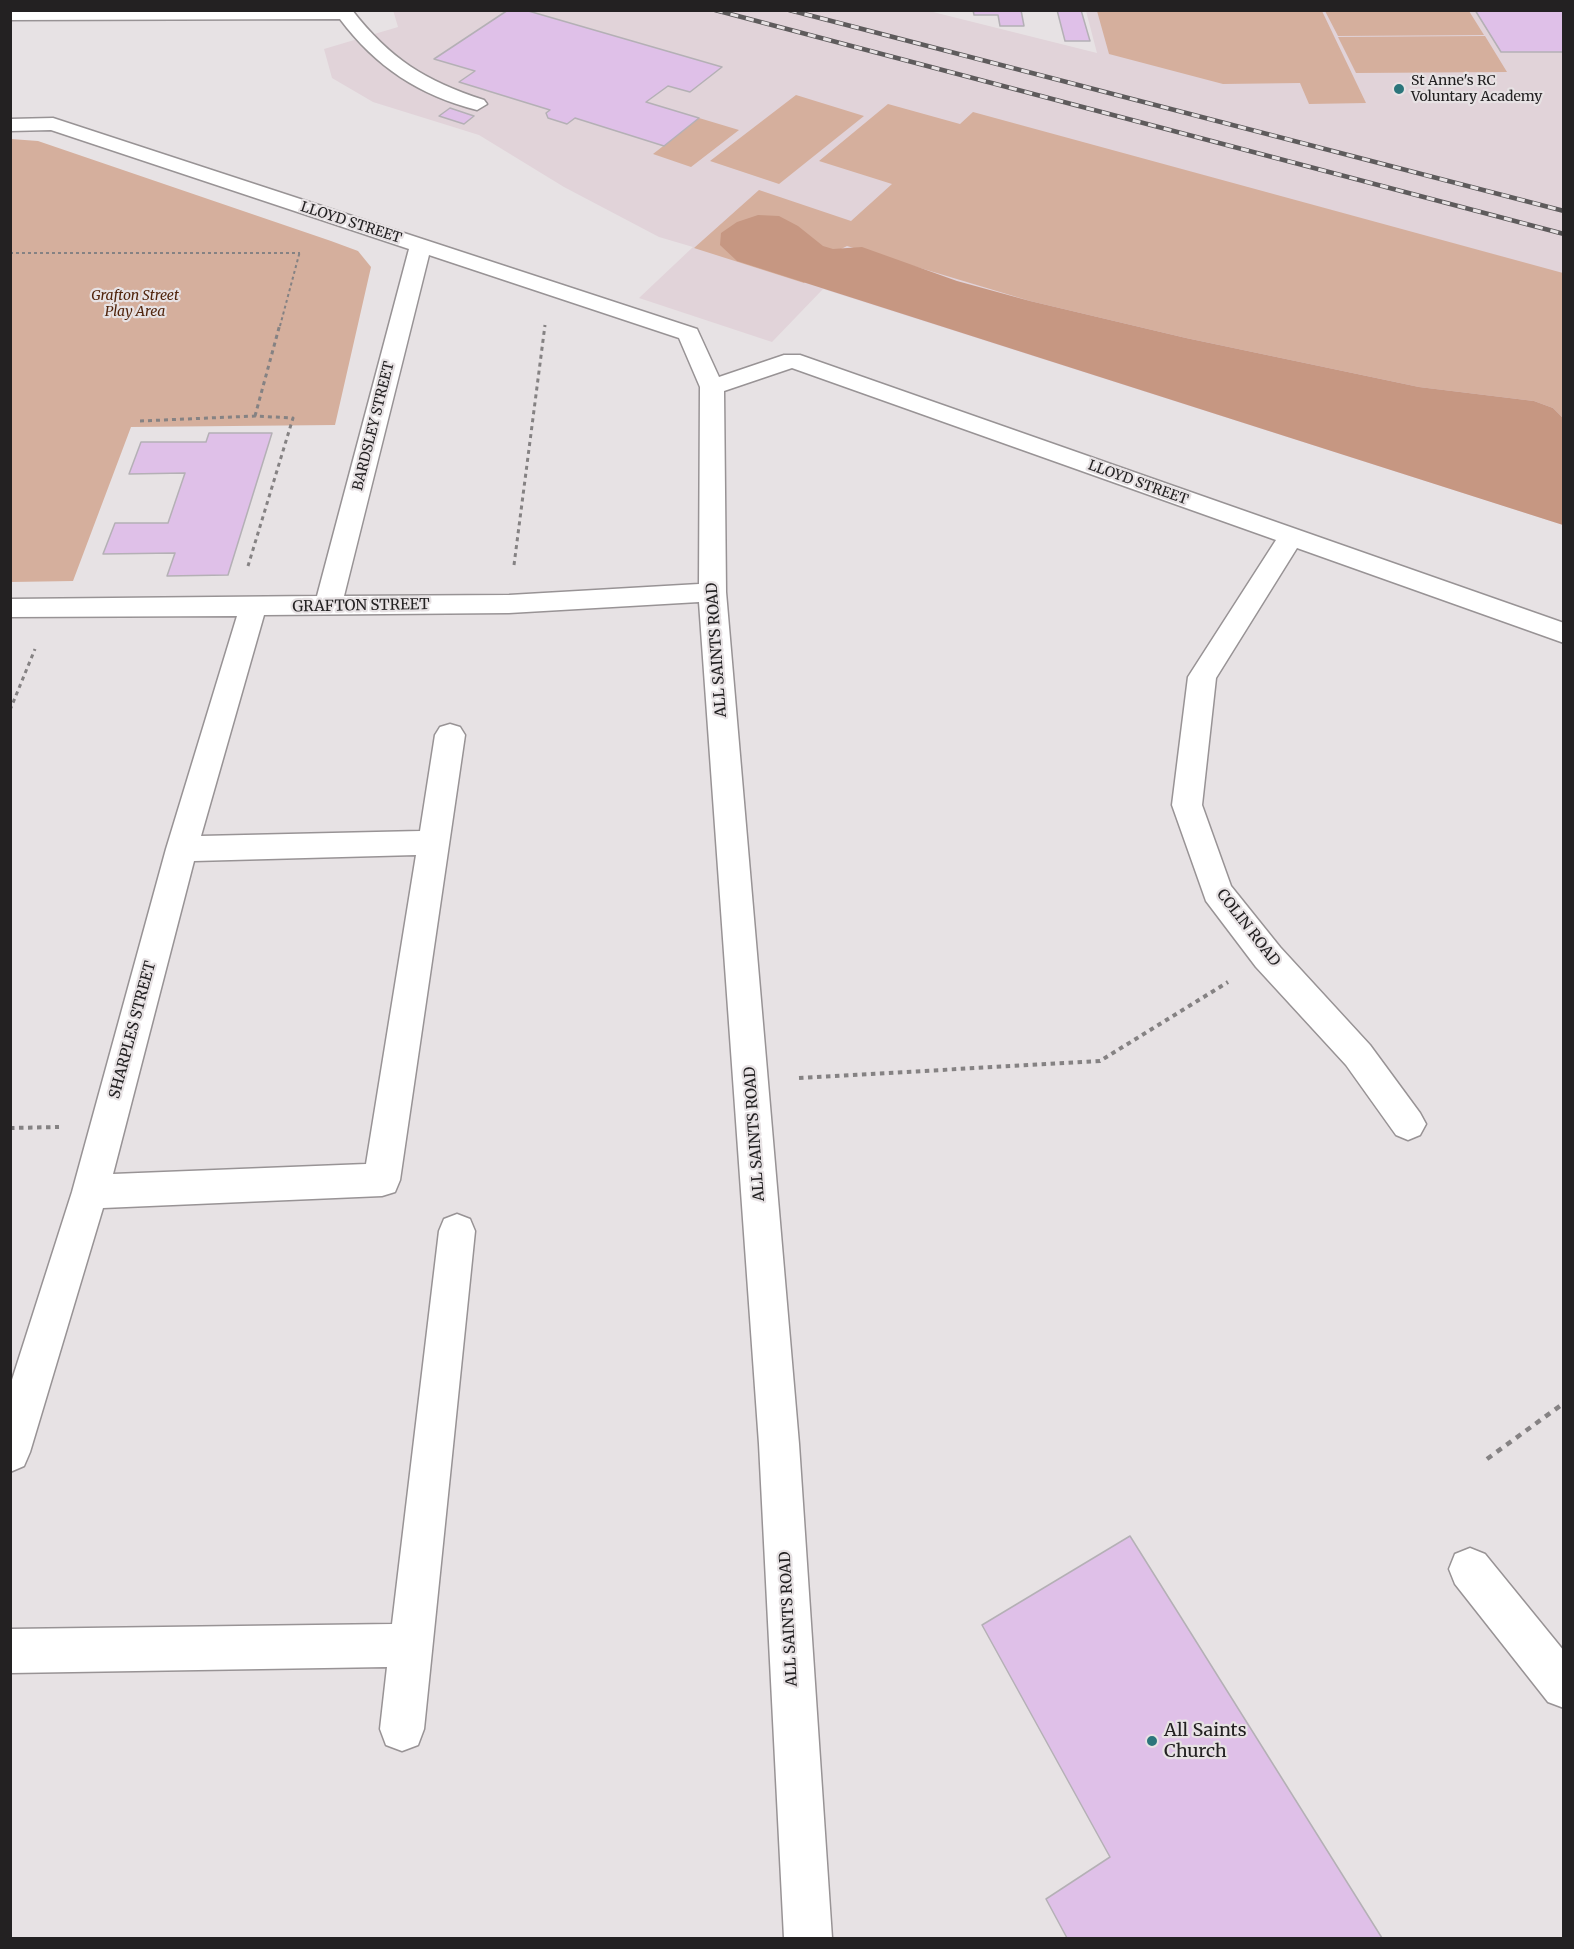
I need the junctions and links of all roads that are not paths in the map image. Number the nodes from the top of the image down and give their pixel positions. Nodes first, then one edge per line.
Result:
1 (10, 15) edge
2 (477, 104) dead end
3 (10, 125) edge
4 (420, 247) junction
5 (689, 334) joint
6 (712, 387) junction
7 (1291, 537) junction
8 (711, 592) junction
9 (328, 606) junction
10 (244, 607) junction
11 (10, 608) edge
12 (1563, 633) edge
13 (450, 735) dead end
14 (433, 843) junction
15 (182, 849) junction
16 (1408, 1124) dead end
17 (90, 1192) junction
18 (457, 1231) dead end
19 (10, 1452) edge
20 (1470, 1569) dead end
21 (411, 1644) junction
22 (10, 1651) edge
23 (1563, 1686) edge
24 (402, 1729) dead end
25 (808, 1938) edge

1 - 2 street
3 - 4 street, LLOYD STREET
4 - 5 street, LLOYD STREET
4 - 9 street, BARDSLEY STREET
5 - 6 street, ALL SAINTS ROAD
6 - 7 street, LLOYD STREET
6 - 8 street, ALL SAINTS ROAD
7 - 12 street, LLOYD STREET
7 - 16 street, COLIN ROAD
8 - 9 street, GRAFTON STREET
8 - 25 street, ALL SAINTS ROAD
9 - 10 street, GRAFTON STREET
10 - 11 street, GRAFTON STREET
10 - 15 street, SHARPLES STREET
13 - 14 street
14 - 15 street
14 - 17 street
15 - 17 street, SHARPLES STREET
17 - 19 street, SHARPLES STREET
18 - 21 street
20 - 23 street
21 - 22 street
21 - 24 street

